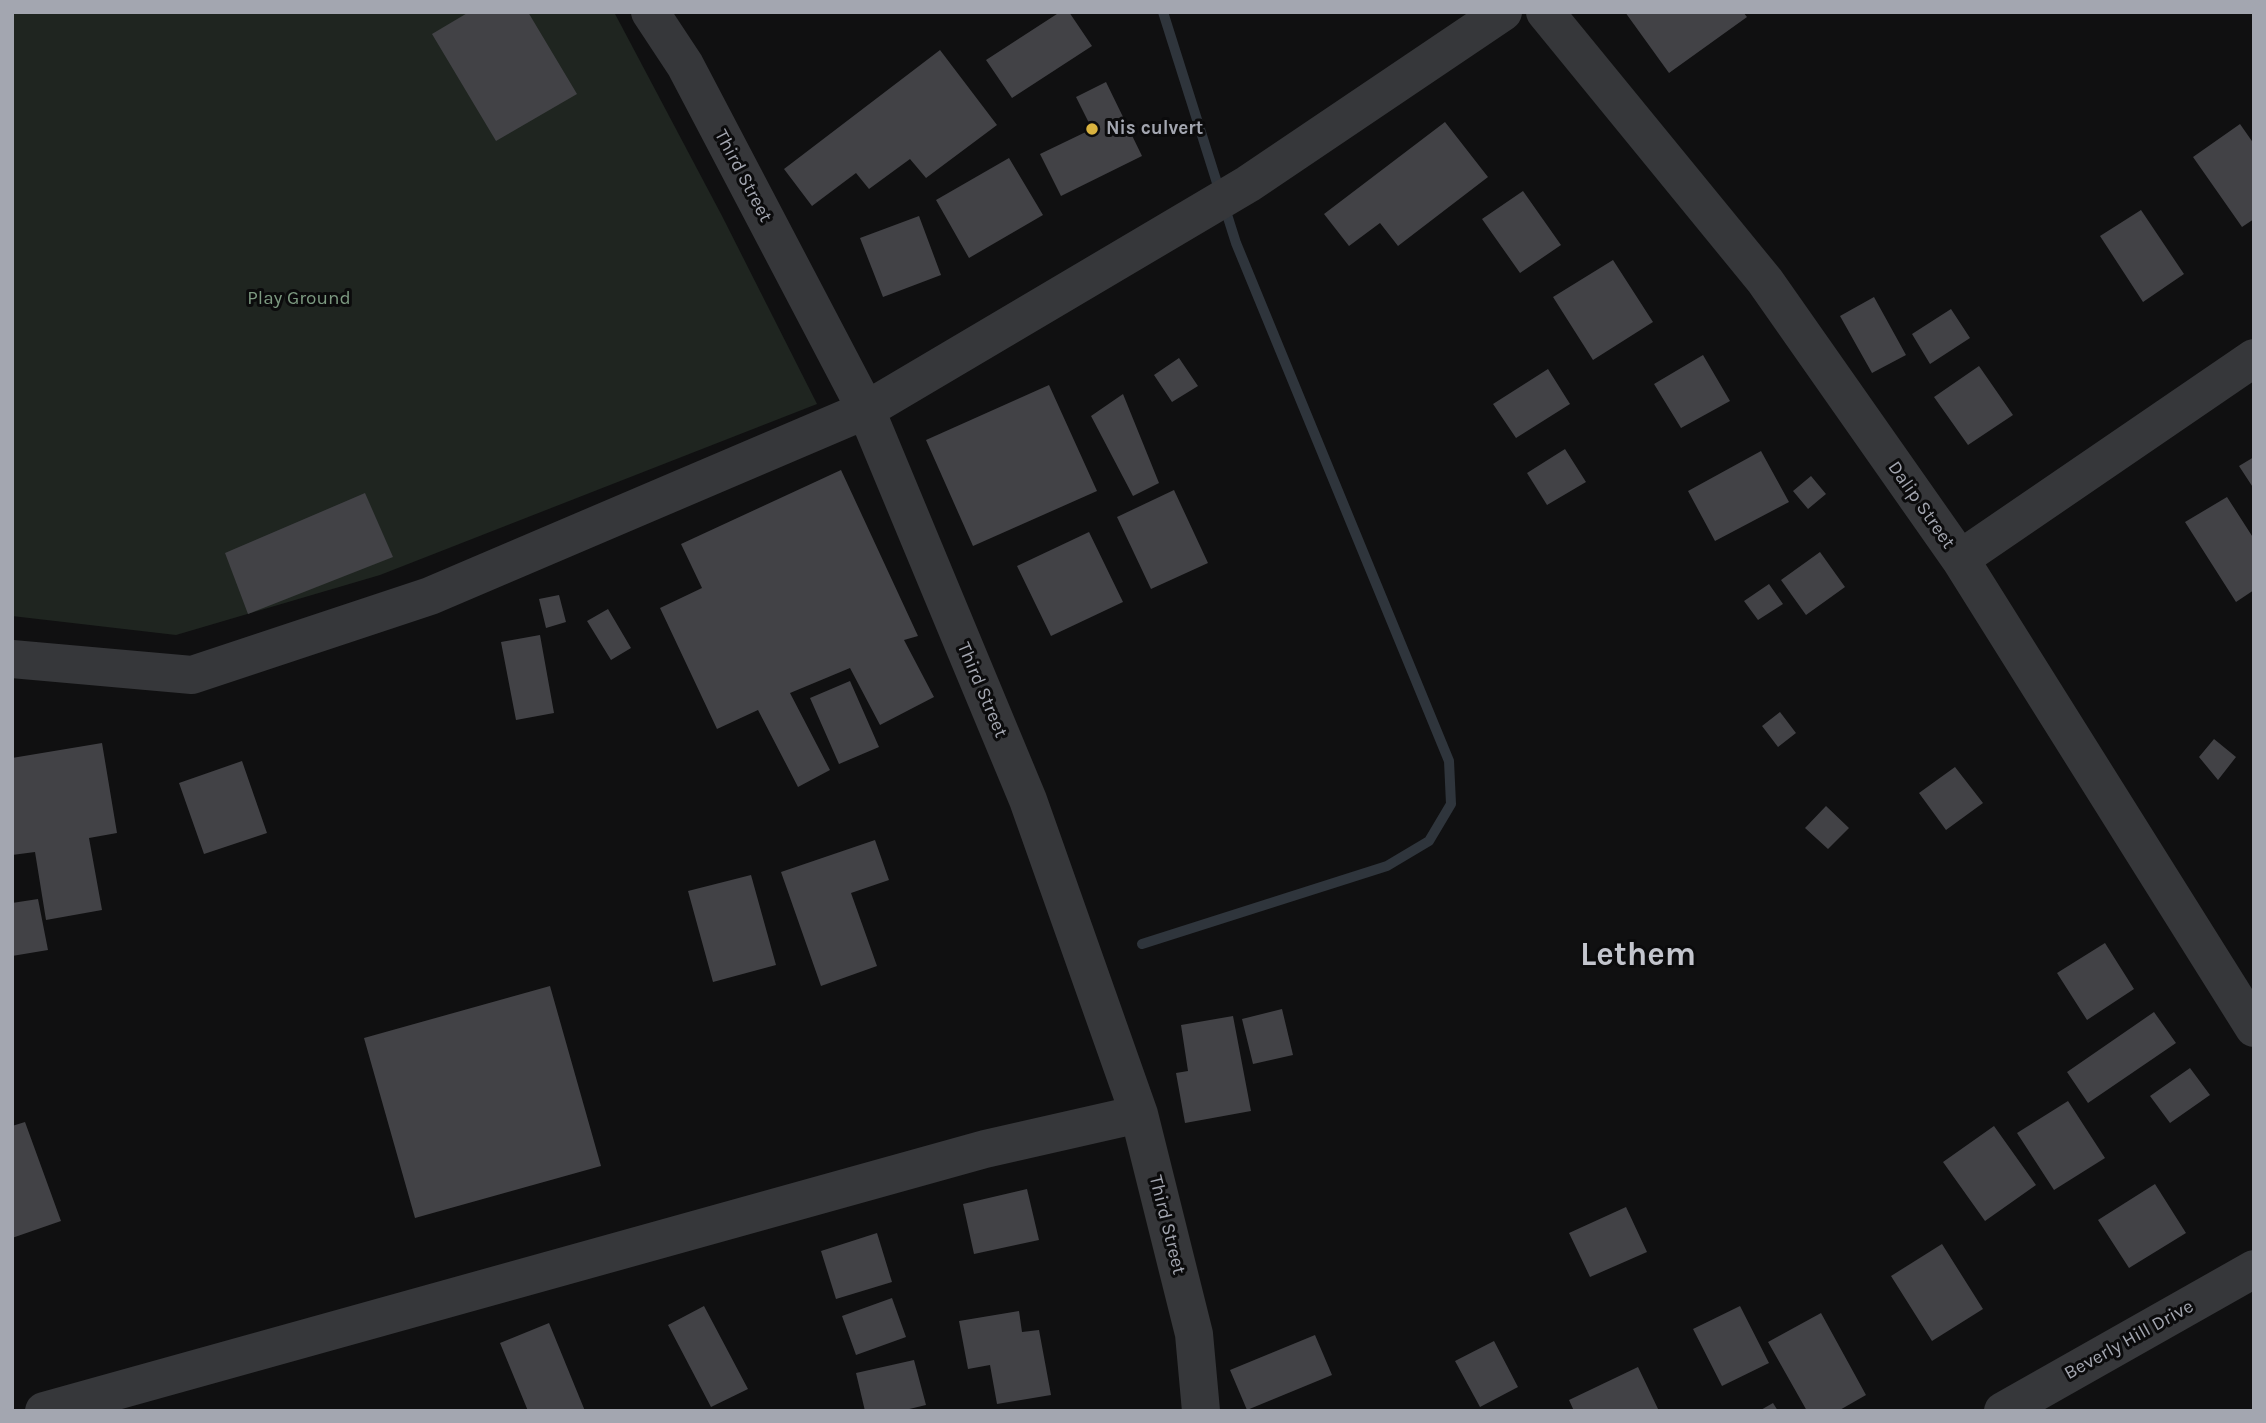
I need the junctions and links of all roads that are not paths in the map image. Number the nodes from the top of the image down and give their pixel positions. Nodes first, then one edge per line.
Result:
1 (650, 12) edge
2 (1503, 12) edge
3 (1545, 12) edge
4 (2254, 358) edge
5 (866, 410) junction
6 (1960, 559) junction
7 (12, 659) edge
8 (2254, 1028) edge
9 (1139, 1114) junction
10 (2254, 1269) edge
11 (44, 1411) edge
12 (1201, 1411) edge
13 (2003, 1411) edge

1 - 5 street, Third Street
2 - 5 street
3 - 6 street, Dalip Street
4 - 6 street
5 - 7 street
5 - 9 street, Third Street
6 - 8 street, Dalip Street
9 - 11 street
9 - 12 street, Third Street
10 - 13 street, Beverly Hill Drive

